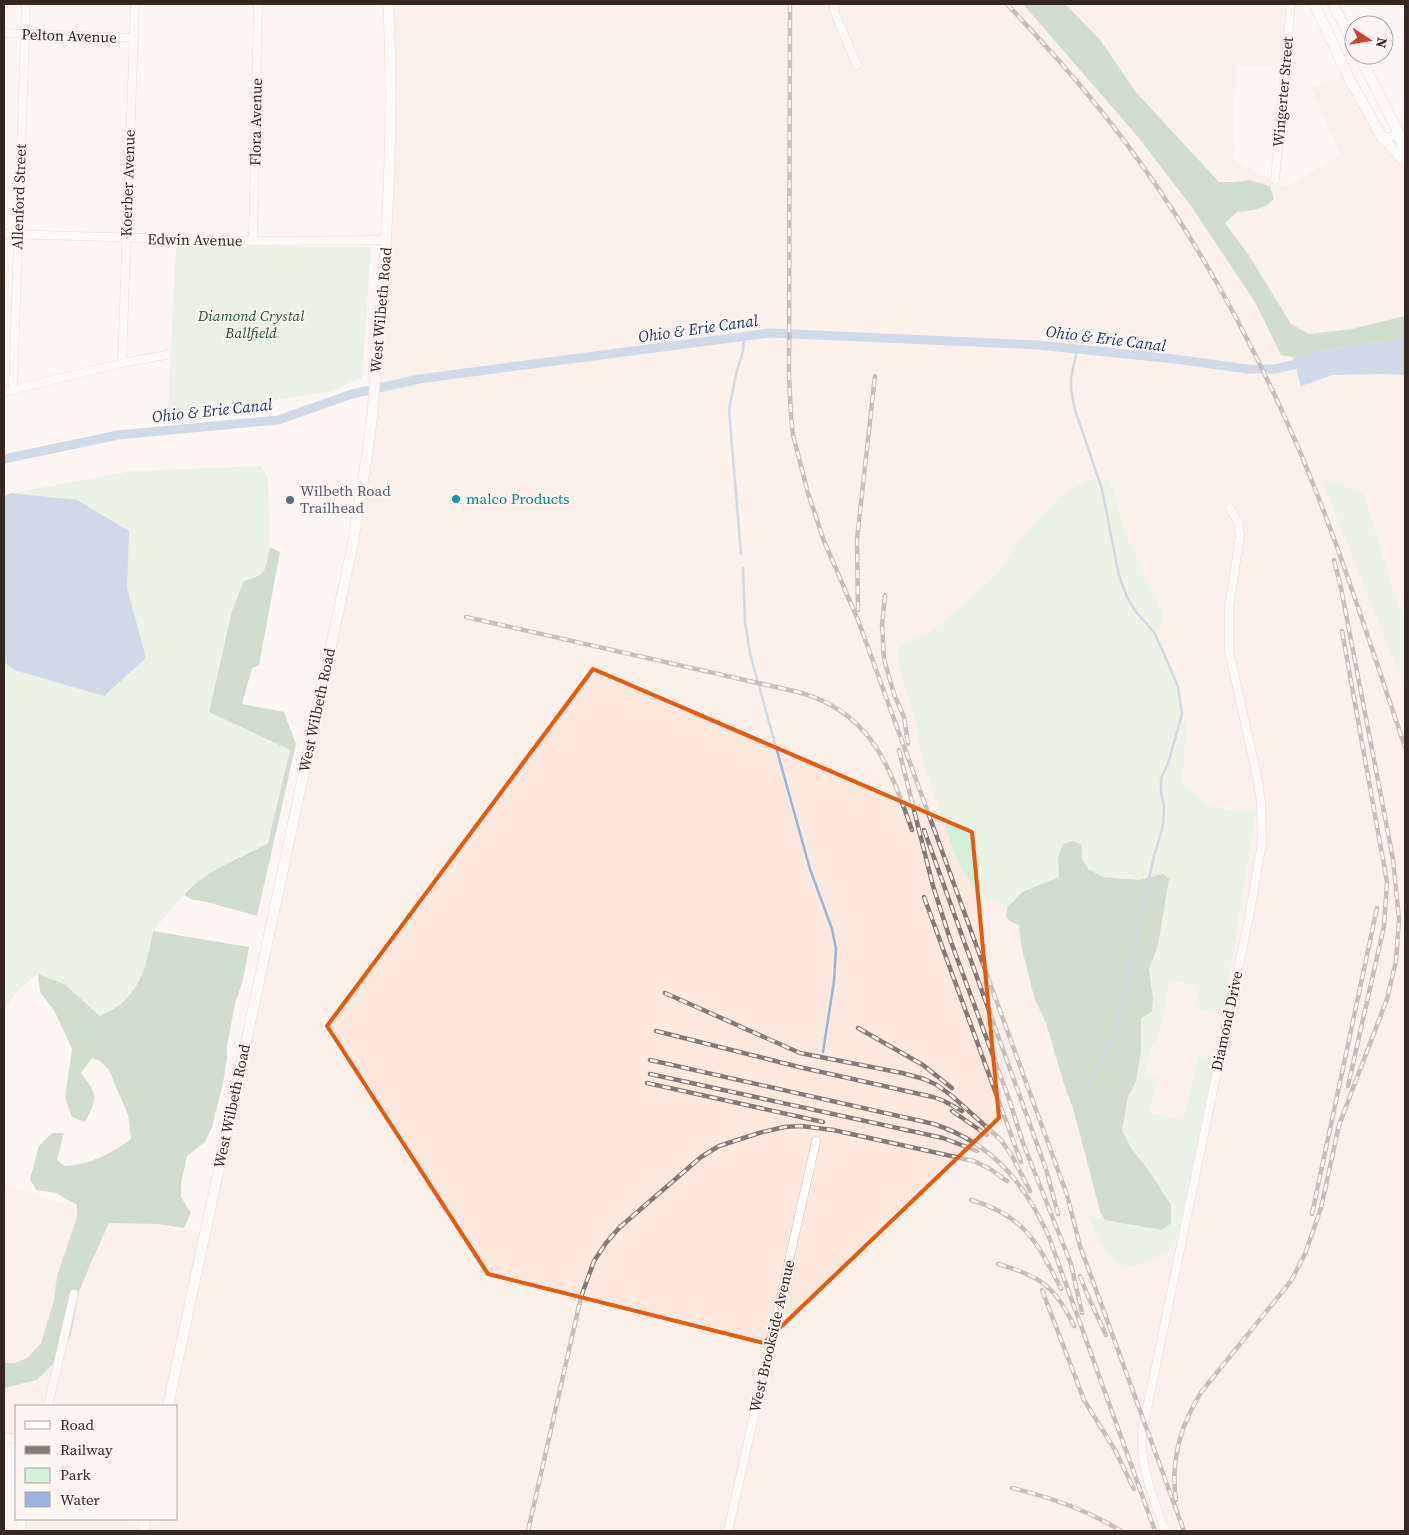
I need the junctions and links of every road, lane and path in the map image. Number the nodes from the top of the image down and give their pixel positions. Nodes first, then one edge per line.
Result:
1 (26, 4) edge
2 (135, 4) edge
3 (258, 4) edge
4 (388, 4) edge
5 (834, 4) edge
6 (1291, 4) edge
7 (1314, 4) edge
8 (1334, 4) edge
9 (1344, 24) edge
10 (4, 33) edge
11 (25, 34) junction
12 (134, 38) junction
13 (857, 65) dead end
14 (1364, 65) edge
15 (1403, 136) edge
16 (1382, 137) junction
17 (1405, 157) edge
18 (1405, 162) edge
19 (1275, 180) dead end
20 (4, 234) edge
21 (18, 234) junction
22 (126, 238) junction
23 (387, 240) junction
24 (253, 241) junction
25 (166, 355) dead end
26 (122, 363) junction
27 (13, 390) junction
28 (4, 392) edge
29 (1230, 508) dead end
30 (816, 1141) dead end
31 (74, 1294) dead end
32 (48, 1405) edge
33 (168, 1405) edge
34 (728, 1531) edge
35 (1165, 1531) edge

1 - 11 street, Allenford Street
2 - 12 street, Koerber Avenue
3 - 24 street, Flora Avenue
4 - 23 main road, West Wilbeth Road
5 - 13 street
6 - 19 street, Wingerter Street
7 - 16 main road
8 - 9 main road
10 - 11 street, Pelton Avenue
11 - 12 street, Pelton Avenue
11 - 21 street, Allenford Street
12 - 22 street, Koerber Avenue
14 - 15 main road
15 - 16 street
15 - 17 main road
16 - 18 main road
20 - 21 street, Edwin Avenue
21 - 22 street, Edwin Avenue
21 - 27 street, Allenford Street
22 - 24 street, Edwin Avenue
22 - 26 street, Koerber Avenue
23 - 24 street, Edwin Avenue
23 - 33 main road, West Wilbeth Road
25 - 26 street
26 - 27 street
27 - 28 street
29 - 35 street, Diamond Drive
30 - 34 street, West Brookside Avenue
31 - 32 street

